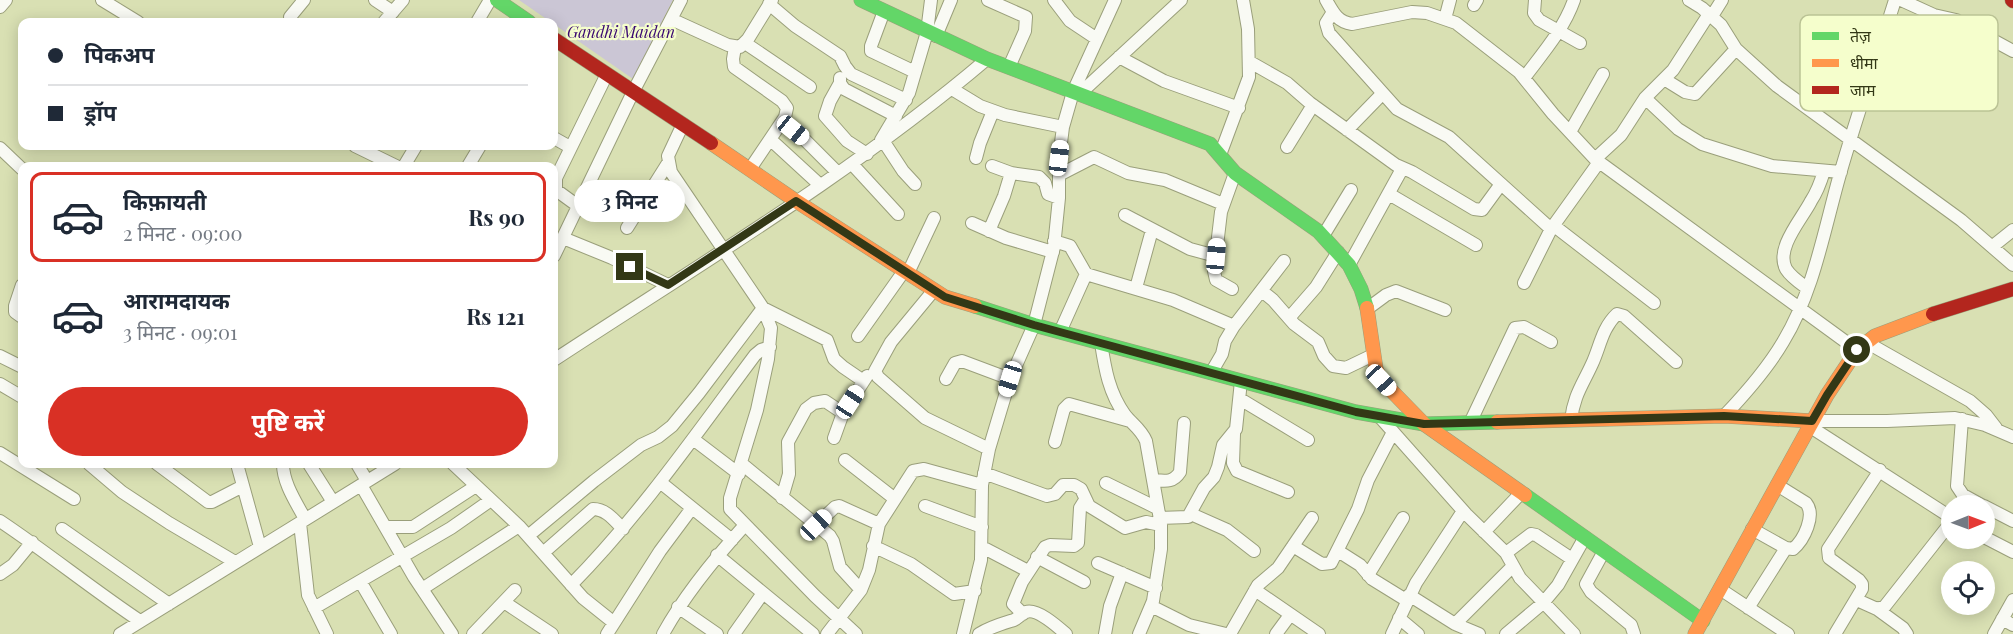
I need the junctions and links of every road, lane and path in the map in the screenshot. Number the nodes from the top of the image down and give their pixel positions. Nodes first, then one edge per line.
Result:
1 (6, 0) edge
2 (102, 0) edge
3 (304, 0) edge
4 (375, 0) edge
5 (404, 0) edge
6 (490, 0) edge
7 (681, 0) edge
8 (861, 0) edge
9 (931, 0) edge
10 (951, 0) edge
11 (988, 0) edge
12 (1054, 0) edge
13 (1115, 0) edge
14 (1181, 0) edge
15 (1243, 0) edge
16 (1326, 0) edge
17 (1450, 0) edge
18 (1535, 0) edge
19 (1574, 0) edge
20 (1689, 0) edge
21 (1722, 0) edge
22 (1895, 0) edge
23 (1901, 0) edge
24 (505, 2) edge
25 (770, 2) edge
26 (0, 7) edge
27 (884, 11) junction
28 (393, 12) junction
29 (1333, 12) junction
30 (1711, 15) junction
31 (1890, 15) edge
32 (1934, 15) edge
33 (290, 17) dead end
34 (131, 18) edge
35 (388, 18) edge
36 (479, 18) edge
37 (524, 18) edge
38 (671, 19) junction
39 (1444, 19) junction
40 (1559, 31) junction
41 (931, 34) junction
42 (1097, 39) junction
43 (558, 42) edge
44 (1580, 43) dead end
45 (1998, 43) edge
46 (740, 45) junction
47 (1736, 49) junction
48 (2013, 51) edge
49 (1119, 57) junction
50 (987, 59) junction
51 (1250, 62) junction
52 (845, 66) junction
53 (1009, 67) junction
54 (915, 72) junction
55 (607, 74) junction
56 (1604, 74) dead end
57 (1524, 78) junction
58 (1664, 79) junction
59 (840, 83) junction
60 (810, 87) dead end
61 (952, 89) junction
62 (633, 92) junction
63 (1073, 92) junction
64 (1382, 94) junction
65 (1645, 98) junction
66 (906, 100) junction
67 (1800, 102) edge
68 (1313, 105) junction
69 (1239, 108) junction
70 (993, 111) junction
71 (1813, 111) edge
72 (1861, 111) edge
73 (896, 116) junction
74 (783, 121) junction
75 (683, 124) junction
76 (1063, 127) junction
77 (1347, 130) junction
78 (1570, 132) junction
79 (558, 140) edge
80 (771, 140) junction
81 (1851, 141) junction
82 (570, 147) junction
83 (1287, 147) dead end
84 (0, 148) edge
85 (875, 148) junction
86 (363, 150) edge
87 (1221, 155) junction
88 (976, 158) dead end
89 (1597, 160) junction
90 (388, 162) edge
91 (668, 163) junction
92 (852, 164) junction
93 (18, 165) edge
94 (992, 166) dead end
95 (750, 169) junction
96 (1402, 169) junction
97 (1824, 171) junction
98 (1840, 172) junction
99 (838, 173) junction
100 (1011, 173) junction
101 (1235, 173) junction
102 (1059, 175) junction
103 (558, 177) edge
104 (915, 184) dead end
105 (1502, 184) junction
106 (820, 185) junction
107 (1352, 190) dead end
108 (558, 191) edge
109 (1389, 194) junction
110 (1059, 198) junction
111 (796, 201) junction
112 (1223, 204) junction
113 (578, 206) junction
114 (898, 214) dead end
115 (1125, 215) dead end
116 (934, 218) dead end
117 (972, 223) dead end
118 (1552, 227) junction
119 (627, 228) dead end
120 (1152, 230) junction
121 (2013, 230) edge
122 (989, 231) junction
123 (1323, 236) junction
124 (1476, 245) dead end
125 (558, 246) edge
126 (1993, 246) junction
127 (1053, 247) junction
128 (558, 248) edge
129 (723, 249) junction
130 (1338, 252) junction
131 (1216, 256) junction
132 (1284, 261) dead end
133 (1349, 265) junction
134 (2013, 265) edge
135 (906, 272) junction
136 (1086, 273) junction
137 (1524, 283) dead end
138 (668, 285) junction
139 (1136, 288) junction
140 (1807, 288) junction
141 (1232, 289) dead end
142 (2013, 289) edge
143 (934, 290) junction
144 (1262, 291) junction
145 (18, 297) edge
146 (1654, 303) dead end
147 (763, 308) junction
148 (1799, 308) junction
149 (1367, 309) junction
150 (1445, 310) dead end
151 (18, 314) edge
152 (1288, 318) junction
153 (1034, 325) junction
154 (1234, 326) junction
155 (1060, 332) junction
156 (858, 336) dead end
157 (1551, 342) dead end
158 (1101, 343) junction
159 (1862, 346) junction
160 (770, 347) junction
161 (0, 356) edge
162 (1373, 356) junction
163 (558, 357) edge
164 (1676, 362) dead end
165 (18, 366) edge
166 (875, 371) junction
167 (1210, 373) junction
168 (946, 378) dead end
169 (1010, 379) junction
170 (862, 380) junction
171 (1241, 381) junction
172 (0, 384) edge
173 (18, 395) edge
174 (1240, 399) junction
175 (843, 413) junction
176 (1379, 416) junction
177 (1724, 416) junction
178 (1962, 419) junction
179 (1571, 420) junction
180 (1130, 421) junction
181 (1184, 423) dead end
182 (1470, 423) junction
183 (1424, 424) junction
184 (1811, 424) junction
185 (1998, 430) junction
186 (1393, 432) junction
187 (1234, 434) junction
188 (2013, 437) edge
189 (834, 438) dead end
190 (693, 439) junction
191 (1308, 440) dead end
192 (1055, 442) dead end
193 (989, 449) junction
194 (0, 453) edge
195 (845, 460) dead end
196 (18, 464) edge
197 (24, 468) edge
198 (94, 468) edge
199 (162, 468) edge
200 (238, 468) edge
201 (283, 468) edge
202 (312, 468) edge
203 (358, 468) edge
204 (388, 468) edge
205 (457, 468) edge
206 (740, 469) junction
207 (1880, 471) junction
208 (983, 479) junction
209 (1153, 480) junction
210 (660, 482) junction
211 (364, 483) junction
212 (1106, 483) dead end
213 (1777, 485) junction
214 (243, 486) junction
215 (476, 486) junction
216 (1288, 492) dead end
217 (1521, 492) junction
218 (1963, 495) edge
219 (782, 498) junction
220 (74, 499) dead end
221 (491, 500) junction
222 (895, 500) junction
223 (1086, 500) junction
224 (333, 502) junction
225 (925, 506) dead end
226 (692, 508) junction
227 (1463, 511) junction
228 (1941, 512) edge
229 (1995, 512) edge
230 (1191, 514) junction
231 (1159, 517) junction
232 (1312, 518) dead end
233 (1403, 518) dead end
234 (0, 521) edge
235 (302, 521) junction
236 (2013, 521) edge
237 (879, 524) junction
238 (745, 525) junction
239 (816, 525) junction
240 (519, 526) junction
241 (982, 527) junction
242 (387, 528) junction
243 (62, 529) dead end
244 (623, 529) junction
245 (1752, 529) junction
246 (1484, 532) junction
247 (1941, 533) edge
248 (528, 536) junction
249 (1585, 537) junction
250 (732, 540) junction
251 (32, 542) junction
252 (1995, 543) edge
253 (873, 546) junction
254 (1293, 546) junction
255 (260, 547) junction
256 (982, 547) junction
257 (1786, 548) junction
258 (1254, 551) dead end
259 (1338, 551) junction
260 (1604, 551) junction
261 (2013, 552) edge
262 (543, 553) junction
263 (1506, 553) junction
264 (717, 555) junction
265 (403, 556) junction
266 (1037, 557) junction
267 (1572, 559) junction
268 (235, 562) junction
269 (1098, 563) dead end
270 (1513, 566) junction
271 (1028, 571) junction
272 (1122, 573) junction
273 (0, 574) edge
274 (1368, 576) junction
275 (360, 581) junction
276 (1084, 582) dead end
277 (571, 585) junction
278 (1156, 588) junction
279 (422, 589) junction
280 (1720, 589) junction
281 (515, 590) dead end
282 (861, 590) junction
283 (1255, 590) junction
284 (975, 591) junction
285 (762, 593) junction
286 (1408, 598) junction
287 (1857, 600) junction
288 (2013, 600) edge
289 (504, 602) junction
290 (169, 603) junction
291 (1543, 603) junction
292 (1151, 606) junction
293 (314, 608) junction
294 (678, 608) junction
295 (1748, 608) junction
296 (1877, 609) junction
297 (1023, 614) junction
298 (1290, 615) junction
299 (838, 618) junction
300 (1399, 618) junction
301 (140, 621) junction
302 (1703, 621) junction
303 (614, 622) junction
304 (2008, 622) edge
305 (1455, 624) junction
306 (538, 630) edge
307 (1143, 632) edge
308 (120, 634) edge
309 (327, 634) edge
310 (391, 634) edge
311 (452, 634) edge
312 (472, 634) edge
313 (552, 634) edge
314 (607, 634) edge
315 (663, 634) edge
316 (717, 634) edge
317 (734, 634) edge
318 (813, 634) edge
319 (827, 634) edge
320 (856, 634) edge
321 (963, 634) edge
322 (979, 634) edge
323 (1065, 634) edge
324 (1106, 634) edge
325 (1228, 634) edge
326 (1276, 634) edge
327 (1319, 634) edge
328 (1392, 634) edge
329 (1418, 634) edge
330 (1479, 634) edge
331 (1506, 634) edge
332 (1574, 634) edge
333 (1634, 634) edge
334 (1695, 634) edge
335 (1788, 634) edge
336 (1834, 634) edge
337 (1907, 634) edge
338 (1994, 634) edge

1 - 26 street
2 - 34 street
3 - 33 street
4 - 28 street
5 - 28 street
6 - 36 street
7 - 38 street
8 - 27 street
9 - 41 street
10 - 41 street
11 - 53 street
12 - 42 street
13 - 42 street
14 - 49 street
15 - 51 street
16 - 29 street
17 - 39 street
18 - 40 street
19 - 40 street
20 - 30 street
21 - 30 street
22 - 31 street
23 - 32 street
24 - 37 street
25 - 46 street
25 - 52 street
27 - 41 street
27 - 54 street
28 - 35 street
29 - 39 street
29 - 64 street
30 - 47 street
30 - 58 street
38 - 46 street
38 - 62 street
39 - 57 street
40 - 44 street
40 - 57 street
41 - 50 street
41 - 54 street
42 - 63 street
43 - 55 street
45 - 48 street
46 - 60 street
46 - 74 street
47 - 58 street
47 - 67 street
49 - 63 street
49 - 69 street
50 - 53 street
50 - 61 street
51 - 68 street
51 - 69 street
52 - 59 street
52 - 66 street
53 - 63 street
54 - 66 street
55 - 62 street
55 - 82 street
56 - 78 street
57 - 78 street
58 - 65 street
59 - 73 street
59 - 85 street
61 - 70 street
61 - 85 street
62 - 75 street
62 - 113 street
63 - 76 street
63 - 87 street
64 - 77 street
64 - 105 street
65 - 89 street
65 - 97 street
66 - 73 street
68 - 77 street
68 - 83 street
69 - 87 street
70 - 76 street
70 - 88 street
71 - 81 street
72 - 81 street
73 - 85 street
74 - 80 street
74 - 99 street
75 - 91 street
75 - 95 street
76 - 102 street
77 - 96 street
78 - 89 street
79 - 82 street
80 - 95 street
80 - 106 street
81 - 98 street
81 - 126 street
82 - 103 street
84 - 93 street
85 - 92 street
85 - 104 street
86 - 90 street
87 - 101 street
89 - 118 street
89 - 148 street
91 - 119 street
91 - 129 street
92 - 99 street
92 - 114 street
94 - 100 street
95 - 111 street
96 - 105 street
96 - 109 street
97 - 98 street
97 - 140 street
98 - 140 street
99 - 106 street
100 - 110 street
100 - 122 street
101 - 112 street
101 - 123 street
102 - 110 street
102 - 112 street
105 - 118 street
106 - 111 street
107 - 123 street
108 - 113 street
109 - 124 street
109 - 133 street
110 - 127 street
111 - 129 street
111 - 135 street
112 - 131 street
113 - 125 street
115 - 120 street
116 - 135 street
117 - 122 street
118 - 137 street
118 - 146 street
120 - 131 street
120 - 139 street
121 - 126 street
122 - 127 street
123 - 130 street
126 - 134 street
127 - 136 street
127 - 153 street
128 - 138 street
129 - 138 street
129 - 147 street
130 - 133 street
130 - 152 street
131 - 141 street
132 - 144 street
133 - 149 street
135 - 143 street
135 - 156 street
136 - 139 street
136 - 155 street
138 - 163 street
139 - 154 street
140 - 148 street
142 - 159 street
143 - 153 street
143 - 166 street
144 - 152 street
144 - 154 street
145 - 151 street
147 - 160 street
147 - 170 street
147 - 248 street
148 - 159 street
148 - 177 street
149 - 150 street
149 - 162 street
152 - 162 street
153 - 155 street
153 - 169 street
154 - 167 street
155 - 158 street
157 - 182 street
158 - 167 street
158 - 180 street
159 - 184 street
159 - 185 street
160 - 190 street
160 - 206 street
161 - 165 street
162 - 183 street
164 - 179 street
166 - 170 street
166 - 193 street
167 - 171 street
168 - 169 street
169 - 193 street
170 - 175 street
171 - 174 street
171 - 176 street
172 - 173 street
174 - 187 street
174 - 191 street
175 - 189 street
175 - 219 street
176 - 183 street
176 - 186 street
177 - 179 street
177 - 184 street
178 - 184 street
178 - 185 street
178 - 218 street
179 - 182 street
180 - 192 street
180 - 209 street
181 - 209 street
182 - 183 street
183 - 217 street
184 - 207 street
184 - 213 street
185 - 188 street
186 - 227 street
186 - 259 street
187 - 216 street
187 - 230 street
190 - 206 street
190 - 210 street
193 - 208 street
194 - 196 street
195 - 222 street
197 - 220 street
198 - 268 street
199 - 214 street
200 - 214 street
201 - 235 street
202 - 224 street
203 - 211 street
204 - 211 street
205 - 215 street
206 - 219 street
206 - 238 street
207 - 228 street
207 - 287 street
208 - 222 street
208 - 223 street
208 - 241 street
209 - 231 street
210 - 226 street
210 - 244 street
211 - 224 street
211 - 242 street
212 - 231 street
213 - 245 street
213 - 257 street
214 - 255 street
215 - 221 street
215 - 242 street
217 - 246 street
217 - 249 street
219 - 239 street
221 - 240 street
221 - 265 street
222 - 237 street
223 - 231 street
223 - 266 street
224 - 235 street
225 - 241 street
226 - 250 street
226 - 303 street
227 - 246 street
227 - 286 street
229 - 236 street
230 - 231 street
230 - 258 street
231 - 278 street
232 - 254 street
233 - 274 street
234 - 251 street
235 - 255 street
235 - 293 street
237 - 239 street
237 - 253 street
238 - 250 street
238 - 299 street
239 - 282 street
240 - 248 street
240 - 279 street
241 - 256 street
242 - 265 street
243 - 290 street
244 - 262 street
244 - 277 street
245 - 257 street
245 - 280 street
246 - 263 street
247 - 296 street
248 - 262 street
249 - 260 street
249 - 267 street
250 - 264 street
251 - 273 street
251 - 301 street
252 - 261 street
253 - 282 street
253 - 284 street
254 - 259 street
254 - 283 street
255 - 268 street
256 - 271 street
256 - 284 street
257 - 295 street
259 - 274 street
260 - 302 street
260 - 333 street
262 - 277 street
263 - 267 street
263 - 270 street
264 - 285 street
264 - 294 street
265 - 275 street
265 - 279 street
266 - 271 street
266 - 276 street
267 - 291 street
268 - 290 street
269 - 272 street
270 - 291 street
270 - 305 street
271 - 297 street
272 - 278 street
272 - 324 street
274 - 286 street
275 - 293 street
275 - 310 street
277 - 303 street
278 - 292 street
279 - 311 street
280 - 295 street
280 - 302 street
281 - 289 street
282 - 299 street
283 - 298 street
283 - 325 street
284 - 321 street
285 - 317 street
285 - 318 street
286 - 300 street
286 - 305 street
287 - 296 street
287 - 336 street
288 - 304 street
289 - 306 street
289 - 312 street
290 - 301 street
291 - 331 street
291 - 332 street
292 - 307 street
292 - 325 street
293 - 309 street
294 - 315 street
294 - 316 street
295 - 335 street
296 - 337 street
297 - 322 street
297 - 323 street
298 - 326 street
298 - 327 street
299 - 319 street
299 - 320 street
300 - 328 street
300 - 329 street
301 - 308 street
302 - 334 street
303 - 314 street
304 - 338 street
305 - 330 street
306 - 313 street

